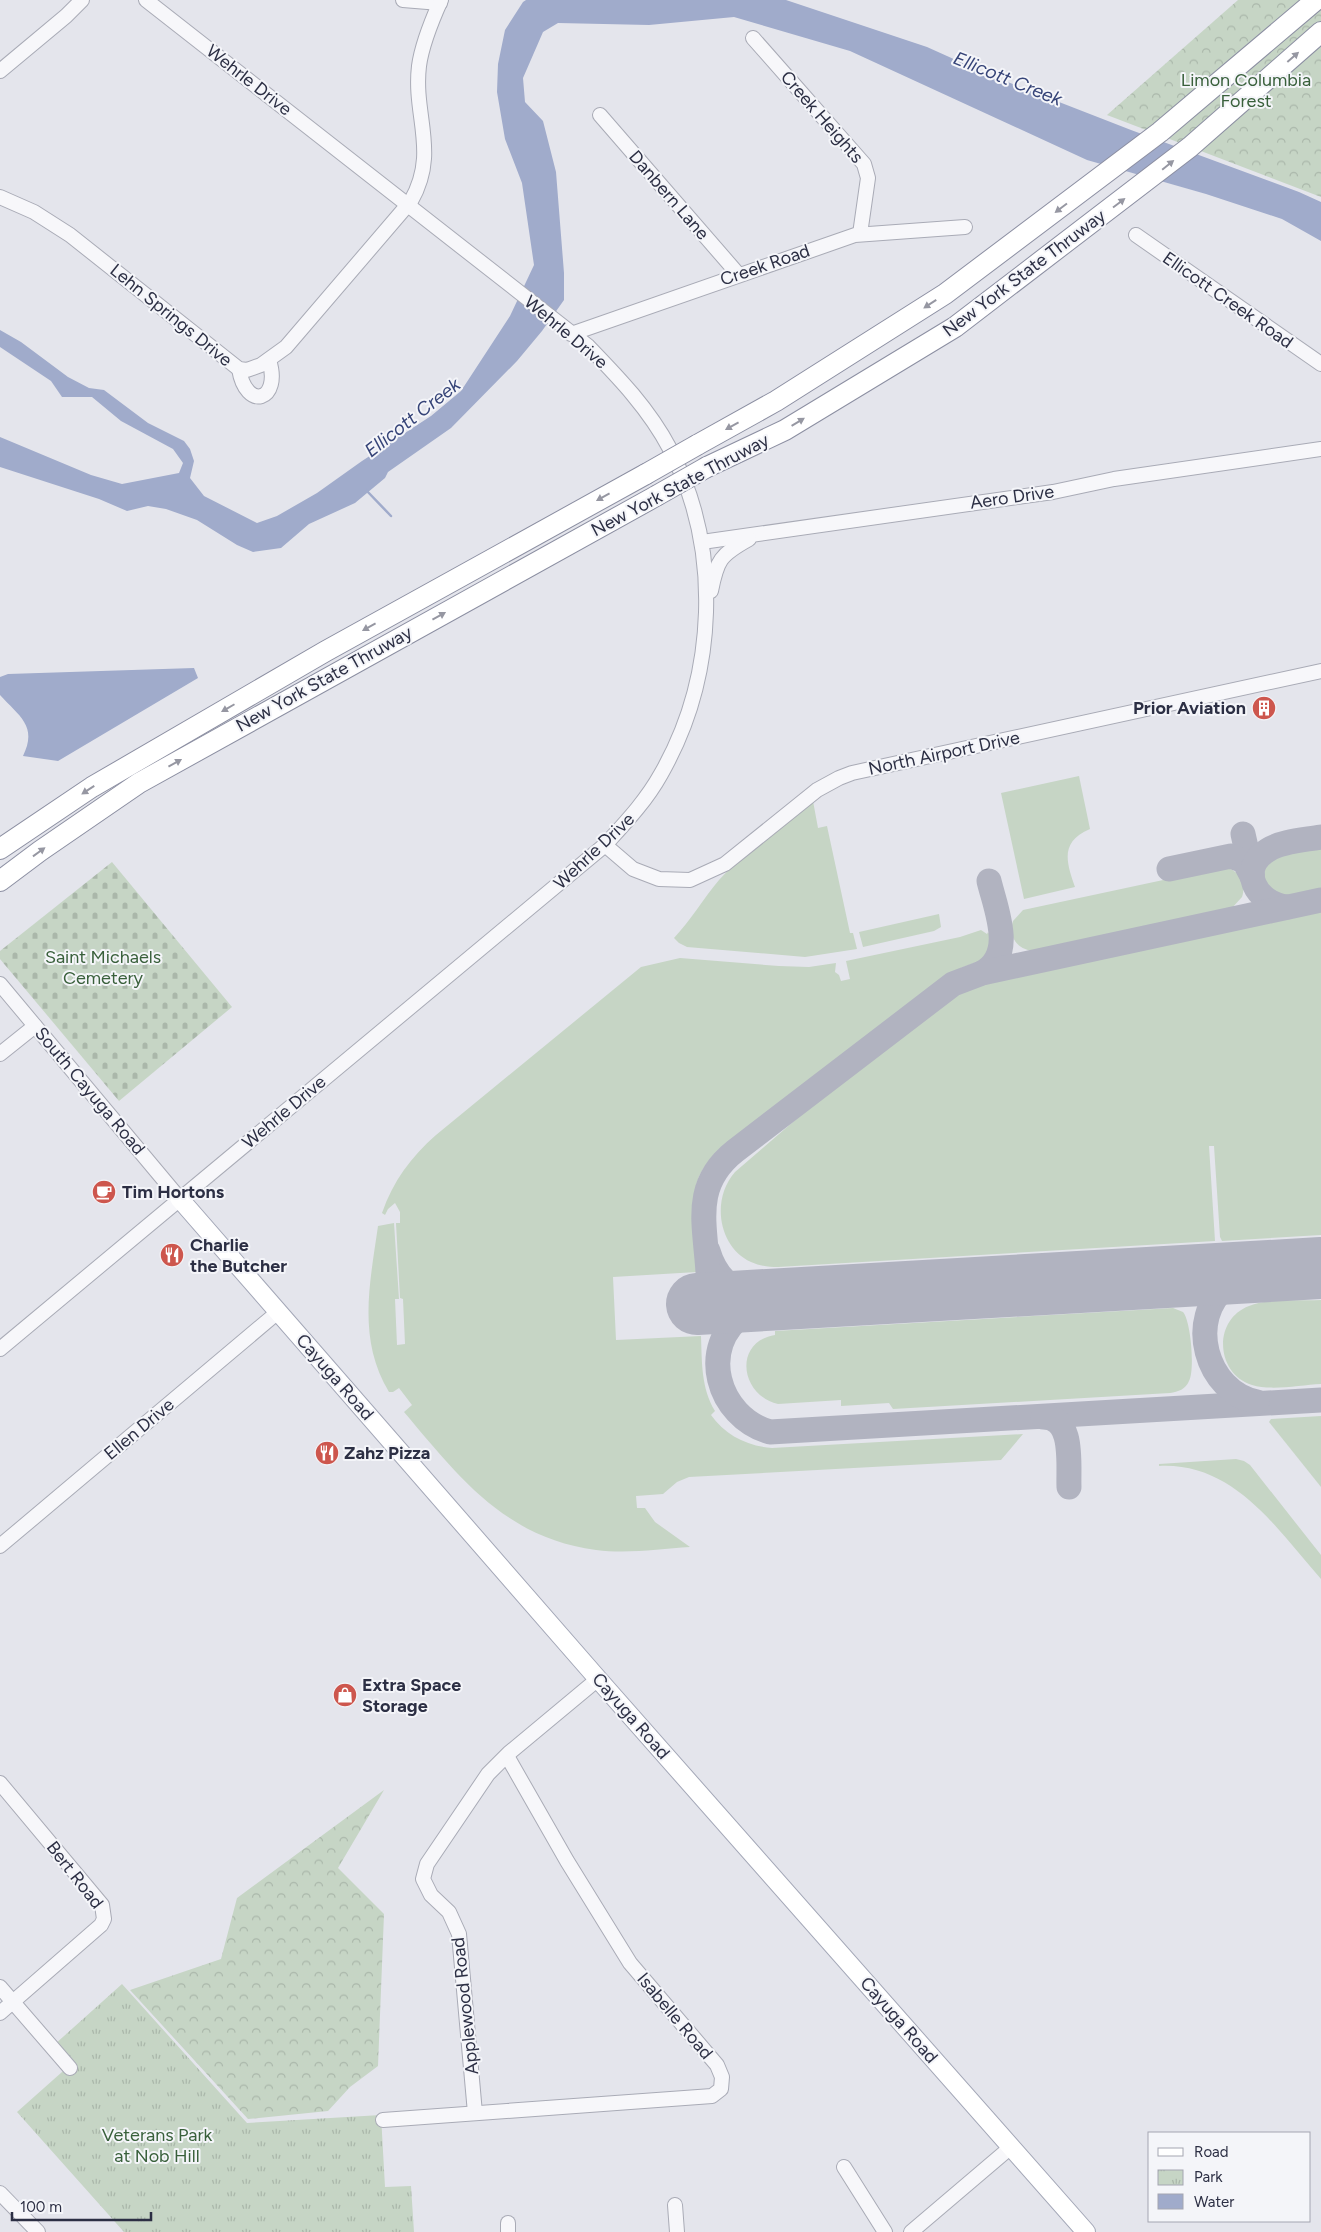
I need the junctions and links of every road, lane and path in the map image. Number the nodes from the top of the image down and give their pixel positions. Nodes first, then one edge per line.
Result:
1 (82, 0) edge
2 (403, 0) edge
3 (1316, 0) edge
4 (148, 1) edge
5 (440, 2) edge
6 (1321, 32) edge
7 (754, 38) dead end
8 (0, 71) edge
9 (600, 115) dead end
10 (0, 197) edge
11 (408, 205) junction
12 (965, 227) dead end
13 (860, 234) junction
14 (1136, 236) dead end
15 (738, 274) junction
16 (571, 334) junction
17 (269, 360) junction
18 (1321, 364) edge
19 (239, 369) junction
20 (1321, 448) edge
21 (754, 536) junction
22 (702, 542) junction
23 (706, 614) junction
24 (1321, 671) edge
25 (605, 845) junction
26 (0, 849) edge
27 (0, 881) edge
28 (0, 984) edge
29 (35, 1026) junction
30 (0, 1054) edge
31 (179, 1198) junction
32 (278, 1312) junction
33 (0, 1349) edge
34 (0, 1546) edge
35 (598, 1679) junction
36 (507, 1756) junction
37 (0, 1783) edge
38 (0, 1987) edge
39 (13, 2002) junction
40 (0, 2013) edge
41 (70, 2068) dead end
42 (475, 2113) junction
43 (384, 2120) dead end
44 (1011, 2147) junction
45 (844, 2167) dead end
46 (0, 2193) edge
47 (675, 2205) dead end
48 (38, 2232) edge
49 (677, 2232) edge
50 (886, 2232) edge
51 (911, 2232) edge
52 (1086, 2232) edge

1 - 8 street
2 - 5 street
3 -> 26 highway, New York State Thruway, bridge
4 - 11 street, Wehrle Drive
5 - 11 street, Lehn Springs Drive
27 -> 6 highway, New York State Thruway, bridge
7 - 13 street, Creek Heights
9 - 15 street, Danbern Lane
10 - 19 street, Lehn Springs Drive
11 - 16 street, Wehrle Drive
11 - 17 street, Lehn Springs Drive
12 - 13 street, Creek Road
13 - 15 street, Creek Road
14 - 18 street, Ellicott Creek Road
15 - 16 street, Creek Road
16 - 22 street, Wehrle Drive
17 - 19 street, Lehn Springs Drive
17 - 19 street
20 - 21 street, Aero Drive
21 - 22 street, Aero Drive
21 - 23 street
22 - 23 street, Wehrle Drive
23 - 25 street, Wehrle Drive
24 - 25 street, North Airport Drive
25 - 31 street, Wehrle Drive
28 - 29 street, South Cayuga Road
29 - 30 street
29 - 31 street, South Cayuga Road
31 - 32 main road, Cayuga Road
31 - 33 street, Wehrle Drive
32 - 34 street, Ellen Drive
32 - 35 main road, Cayuga Road
35 - 36 street, Applewood Road
35 - 44 main road, Cayuga Road
36 - 42 street, Applewood Road
36 - 42 street, Isabelle Road
37 - 39 street, Bert Road
38 - 39 street
39 - 40 street
39 - 41 street
42 - 43 street, Isabelle Road
44 - 51 street
44 - 52 main road, Cayuga Road
45 - 50 street
46 - 48 street
47 - 49 street

